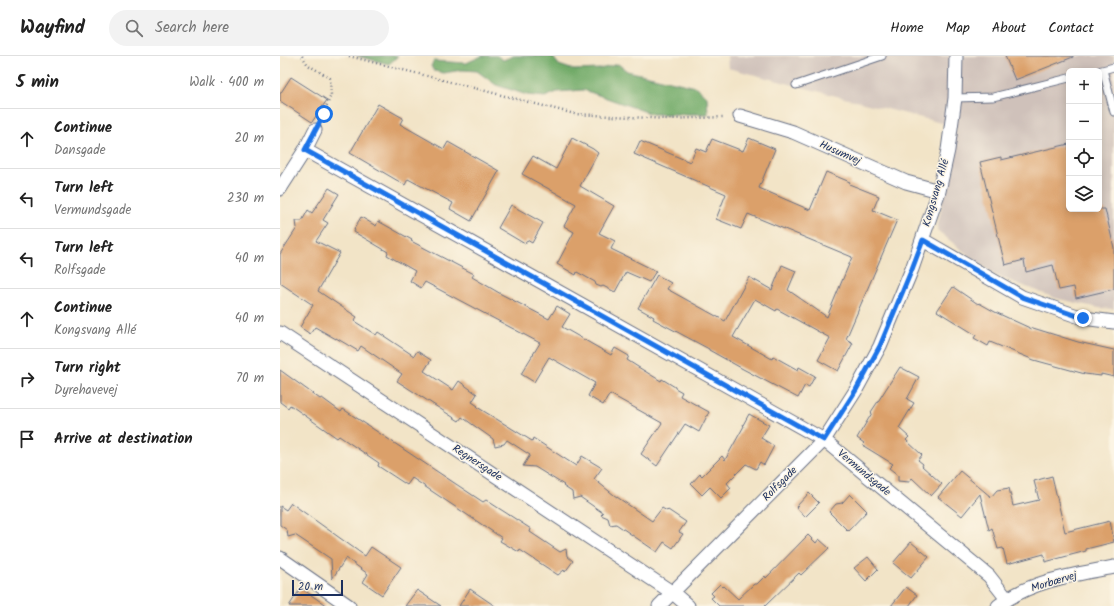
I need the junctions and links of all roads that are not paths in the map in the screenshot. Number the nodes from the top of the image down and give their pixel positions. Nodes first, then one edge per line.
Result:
1 (882, 56) edge
2 (956, 56) edge
3 (1114, 67) edge
4 (1102, 70) edge
5 (1102, 76) edge
6 (1066, 79) edge
7 (796, 84) dead end
8 (955, 98) junction
9 (1114, 112) edge
10 (740, 116) road end
11 (315, 130) road end
12 (305, 150) junction
13 (280, 189) edge
14 (939, 191) junction
15 (923, 240) junction
16 (1114, 322) edge
17 (280, 333) edge
18 (880, 346) joint
19 (824, 440) junction
20 (280, 558) edge
21 (1114, 567) edge
22 (673, 593) junction
23 (1002, 602) edge
24 (349, 606) edge
25 (659, 606) edge
26 (688, 606) edge

1 - 7 lane
2 - 8 street, Kongsvang Allé
3 - 4 lane
5 - 9 lane
6 - 8 lane
8 - 14 street, Kongsvang Allé
10 - 14 street, Husumvej
11 - 12 street
12 - 13 street
12 - 19 street, Vermundsgade
14 - 15 street, Kongsvang Allé
15 - 16 street
15 - 18 street, Kongsvang Allé
17 - 22 street, Regnersgade
18 - 19 street, Rolfsgade
19 - 22 street, Rolfsgade
19 - 23 street, Vermundsgade
20 - 24 street
21 - 23 street, Morbærvej
22 - 25 street, Rolfsgade
22 - 26 street, Regnersgade

